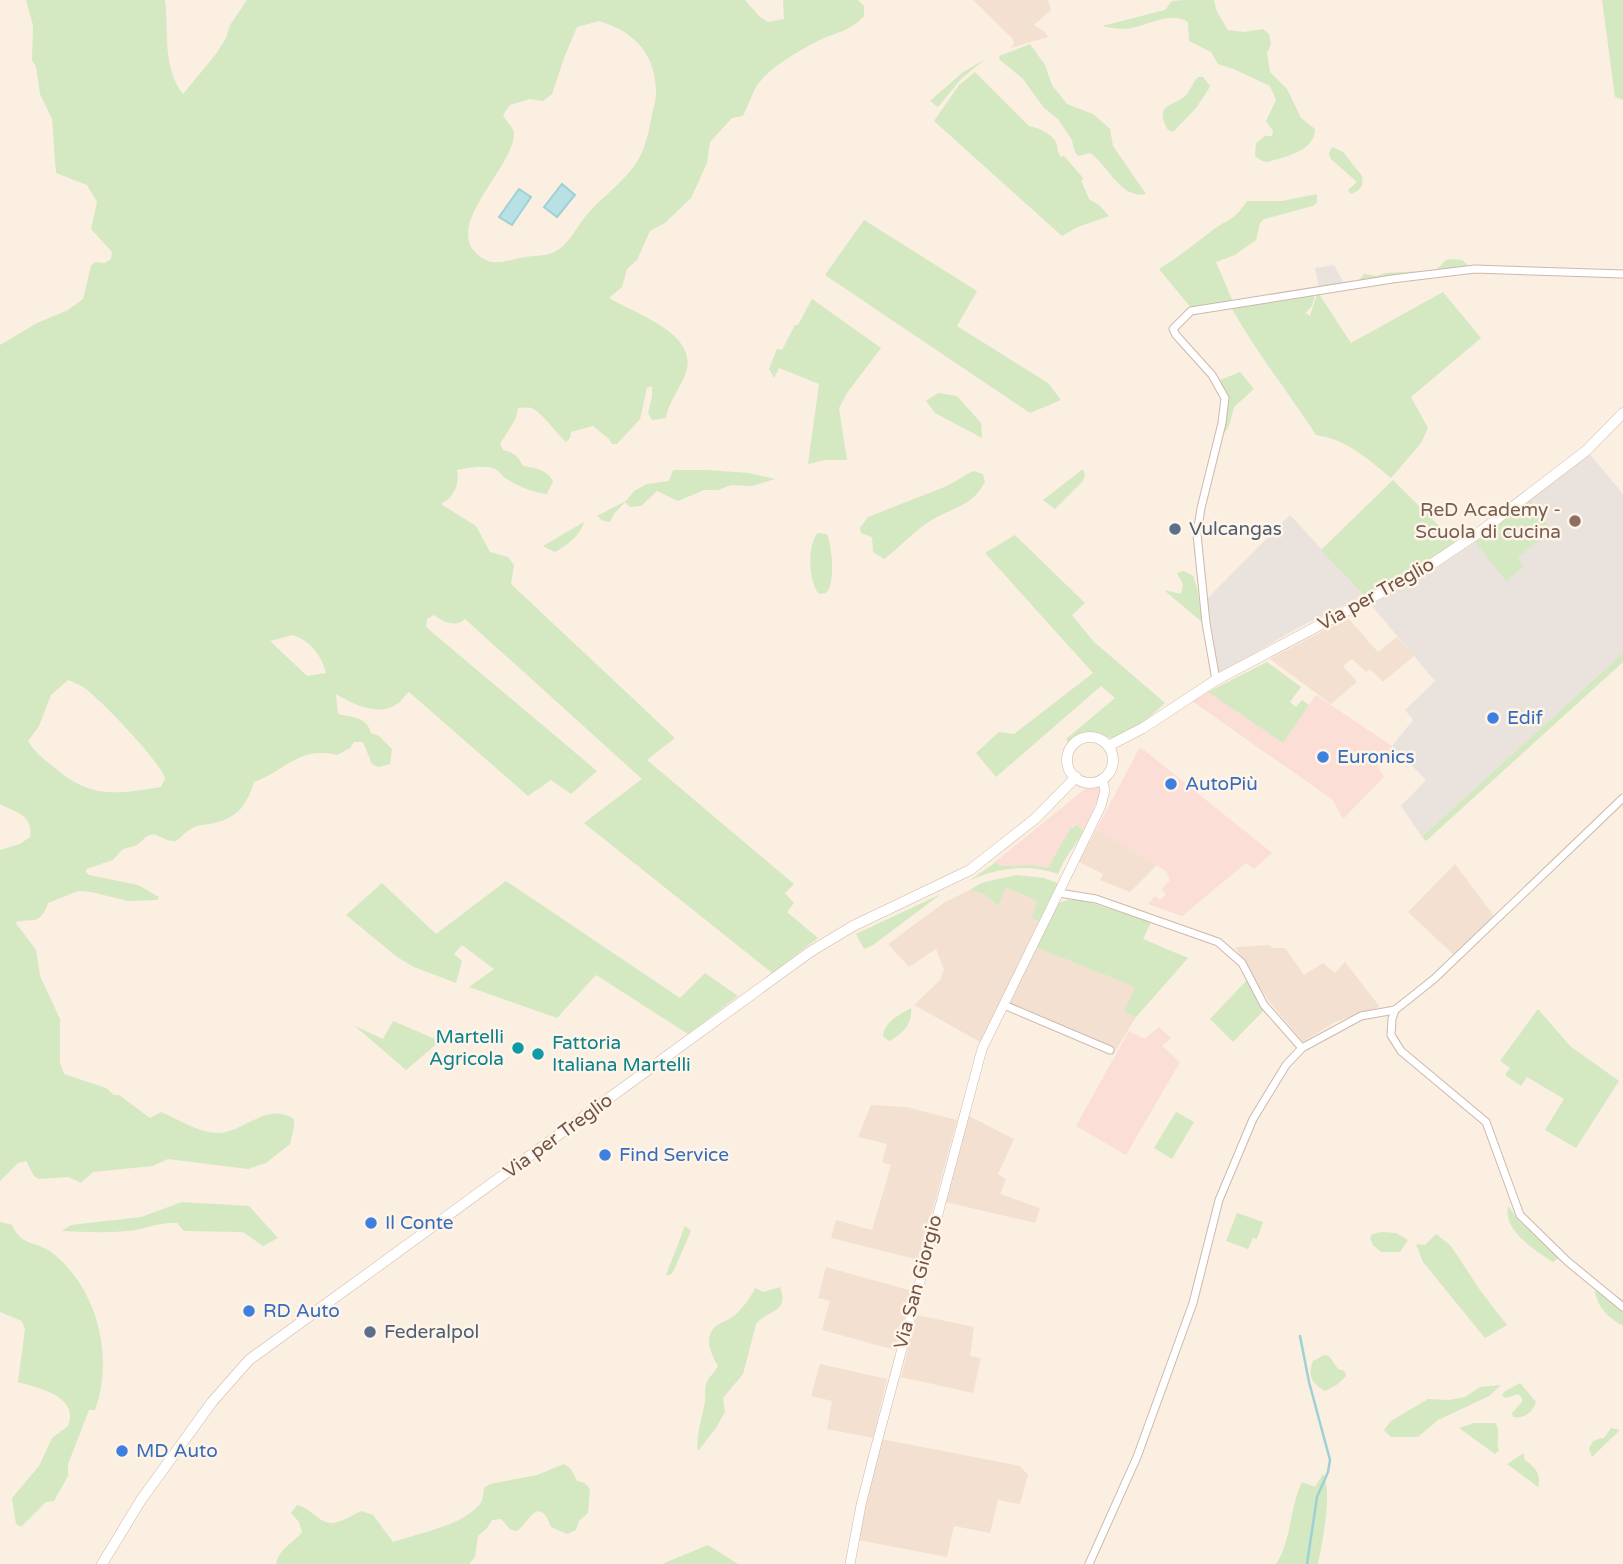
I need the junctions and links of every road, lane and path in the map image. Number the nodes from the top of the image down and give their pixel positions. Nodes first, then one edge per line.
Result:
1 (1623, 274) edge
2 (1623, 413) edge
3 (1216, 680) junction
4 (1108, 746) junction
5 (1076, 777) junction
6 (1102, 779) junction
7 (1623, 798) edge
8 (1059, 893) junction
9 (1004, 1005) junction
10 (1395, 1010) junction
11 (1302, 1048) junction
12 (1111, 1050) dead end
13 (1623, 1307) edge
14 (102, 1564) edge
15 (850, 1564) edge
16 (1089, 1564) edge

1 - 3 street
2 - 3 main road, Via per Treglio
3 - 4 main road, Via per Treglio
4 - 5 main road
4 - 6 main road
5 - 6 main road
5 - 14 main road, Via per Treglio
6 - 8 street, Via San Giorgio
7 - 10 street
8 - 9 street, Via San Giorgio
8 - 11 street
9 - 12 street
9 - 15 street, Via San Giorgio
10 - 11 street
10 - 13 street
11 - 16 street

